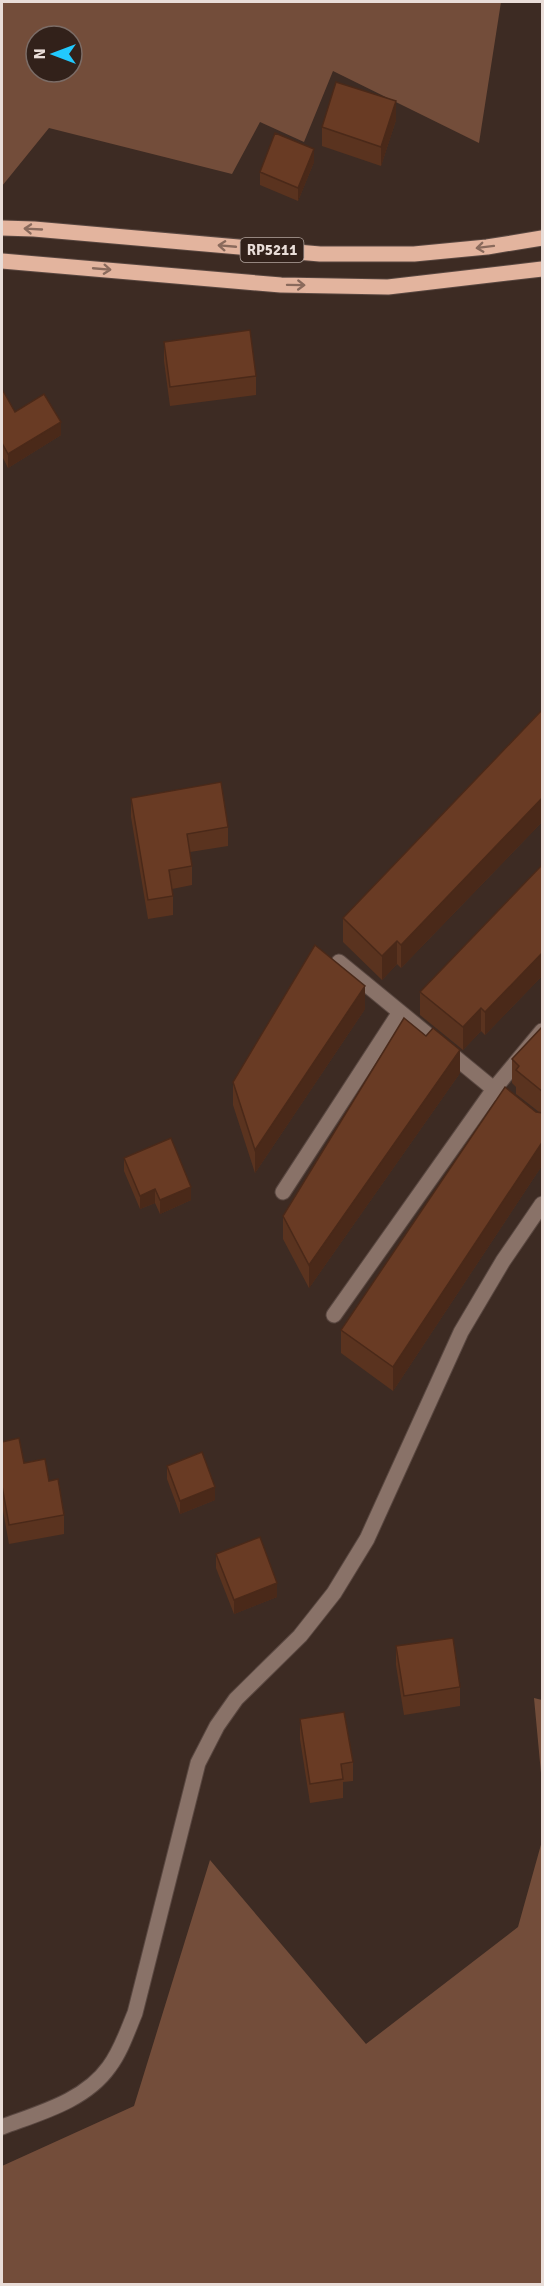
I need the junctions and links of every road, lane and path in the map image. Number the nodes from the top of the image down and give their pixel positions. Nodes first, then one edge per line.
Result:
1 (2, 228) edge
2 (543, 238) edge
3 (2, 261) edge
4 (543, 269) edge
5 (339, 962) edge
6 (400, 1012) junction
7 (543, 1031) edge
8 (494, 1089) junction
9 (510, 1102) edge
10 (283, 1192) dead end
11 (543, 1204) edge
12 (334, 1315) dead end
13 (2, 2127) edge

2 -> 1 main road, RP5211
3 -> 4 main road, RP5211
5 - 6 street
6 - 8 street
6 - 10 street
7 - 8 street
8 - 9 street
8 - 12 street
11 - 13 street

